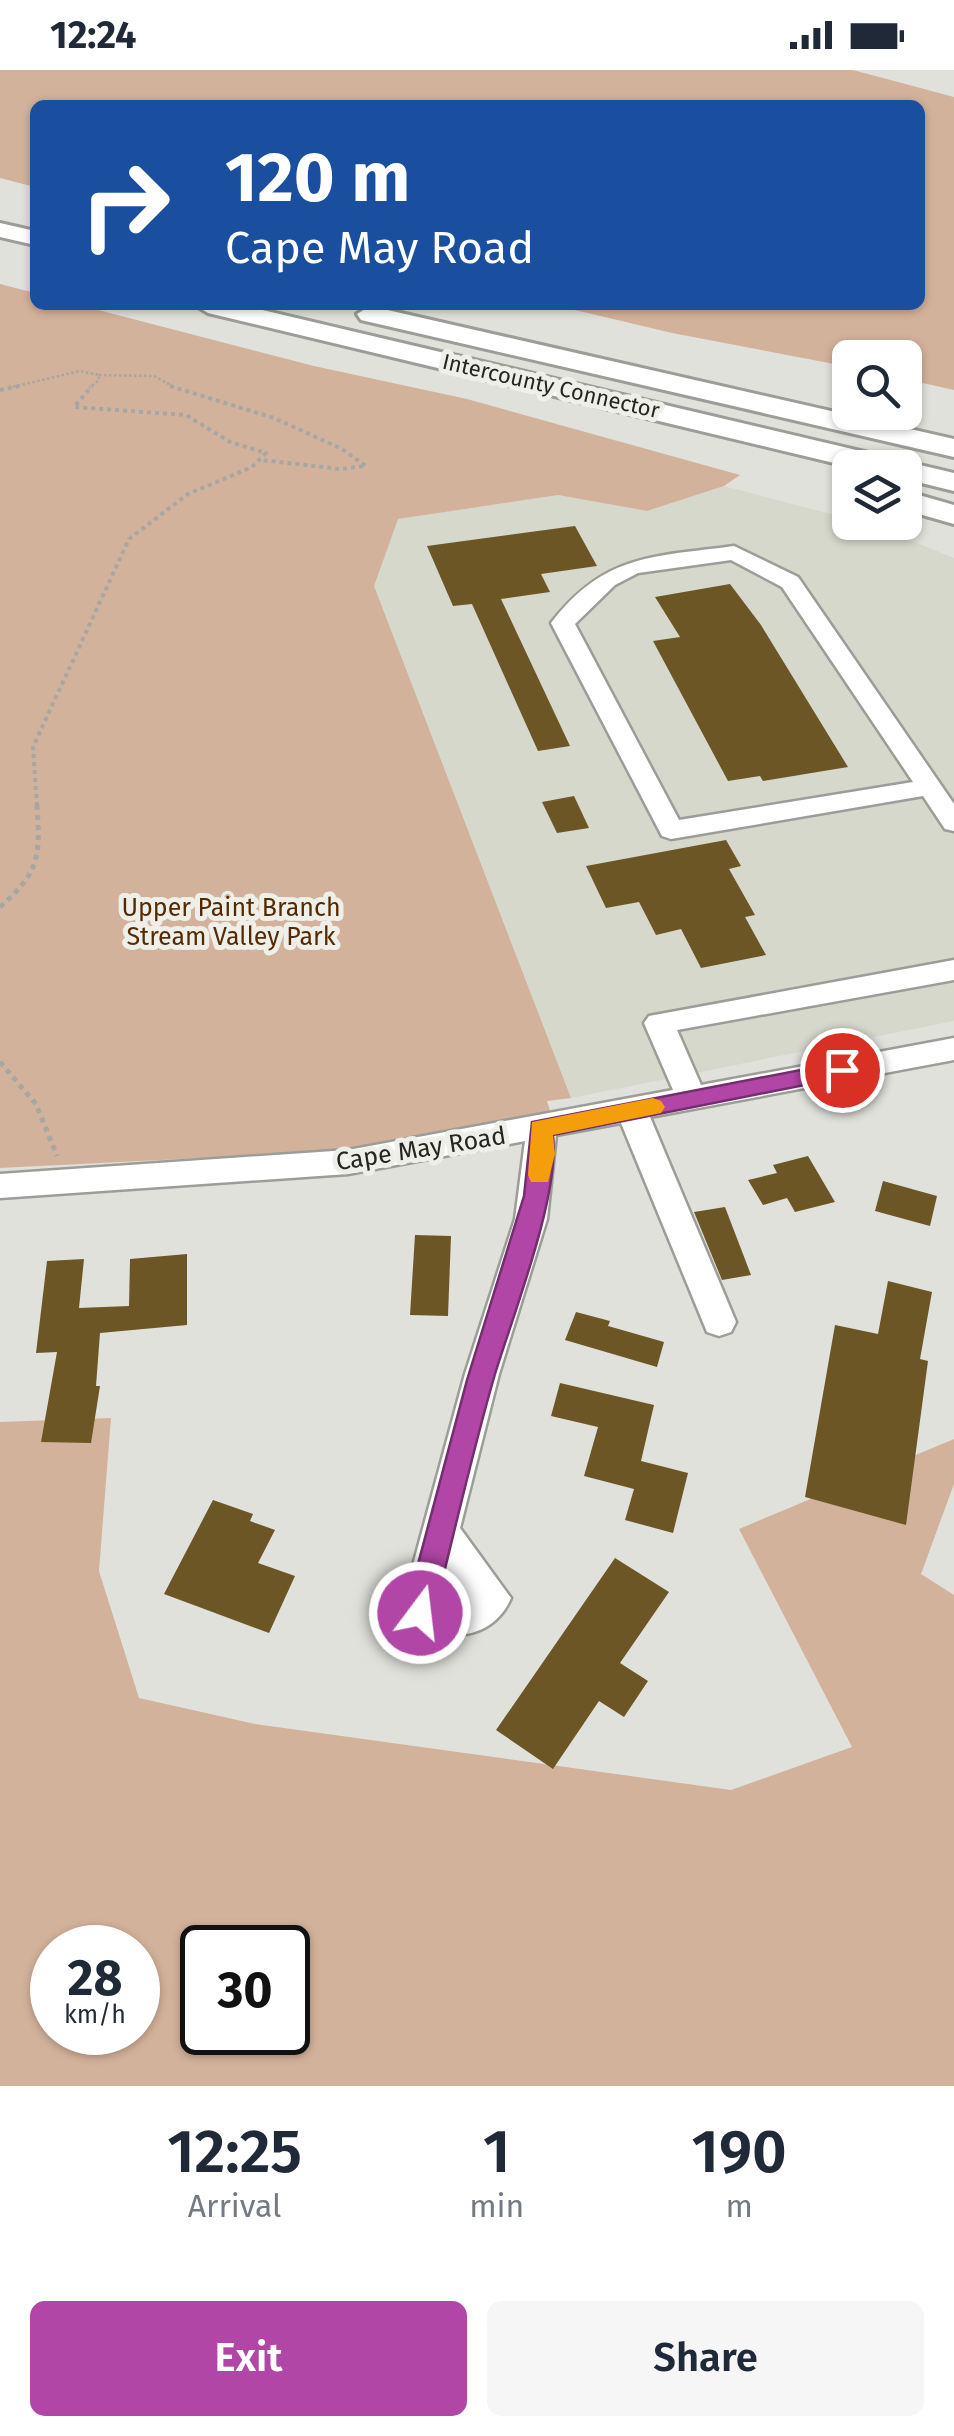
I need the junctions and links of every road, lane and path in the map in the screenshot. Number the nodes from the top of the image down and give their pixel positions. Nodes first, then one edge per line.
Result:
1 (0, 230) edge
2 (30, 237) edge
3 (229, 310) edge
4 (355, 310) edge
5 (475, 368) junction
6 (99, 375) junction
7 (694, 387) junction
8 (0, 390) edge
9 (832, 405) edge
10 (922, 419) edge
11 (954, 424) edge
12 (954, 448) edge
13 (832, 453) edge
14 (262, 460) junction
15 (922, 474) edge
16 (832, 479) edge
17 (954, 482) edge
18 (922, 505) edge
19 (954, 515) edge
20 (929, 787) junction
21 (954, 823) edge
22 (0, 907) edge
23 (954, 970) edge
24 (954, 1049) edge
25 (0, 1062) edge
26 (692, 1100) junction
27 (632, 1111) junction
28 (540, 1129) junction
29 (67, 1182) junction
30 (0, 1186) edge
31 (719, 1322) dead end
32 (441, 1532) dead end

1 - 2 highway
3 - 5 highway, Intercounty Connector
4 - 7 highway, Intercounty Connector
5 - 13 highway, Intercounty Connector
5 - 16 highway
6 - 8 path
6 - 14 path
6 - 14 path
7 - 9 highway
7 - 12 highway, Intercounty Connector
10 - 11 highway
14 - 22 path
15 - 17 highway
18 - 19 highway
20 - 20 street
20 - 21 street
23 - 26 street
24 - 26 street, Cape May Road
25 - 29 path
26 - 27 street, Cape May Road
27 - 28 street, Cape May Road
27 - 31 street
28 - 29 street, Cape May Road
28 - 32 street
29 - 30 street, Cape May Road

